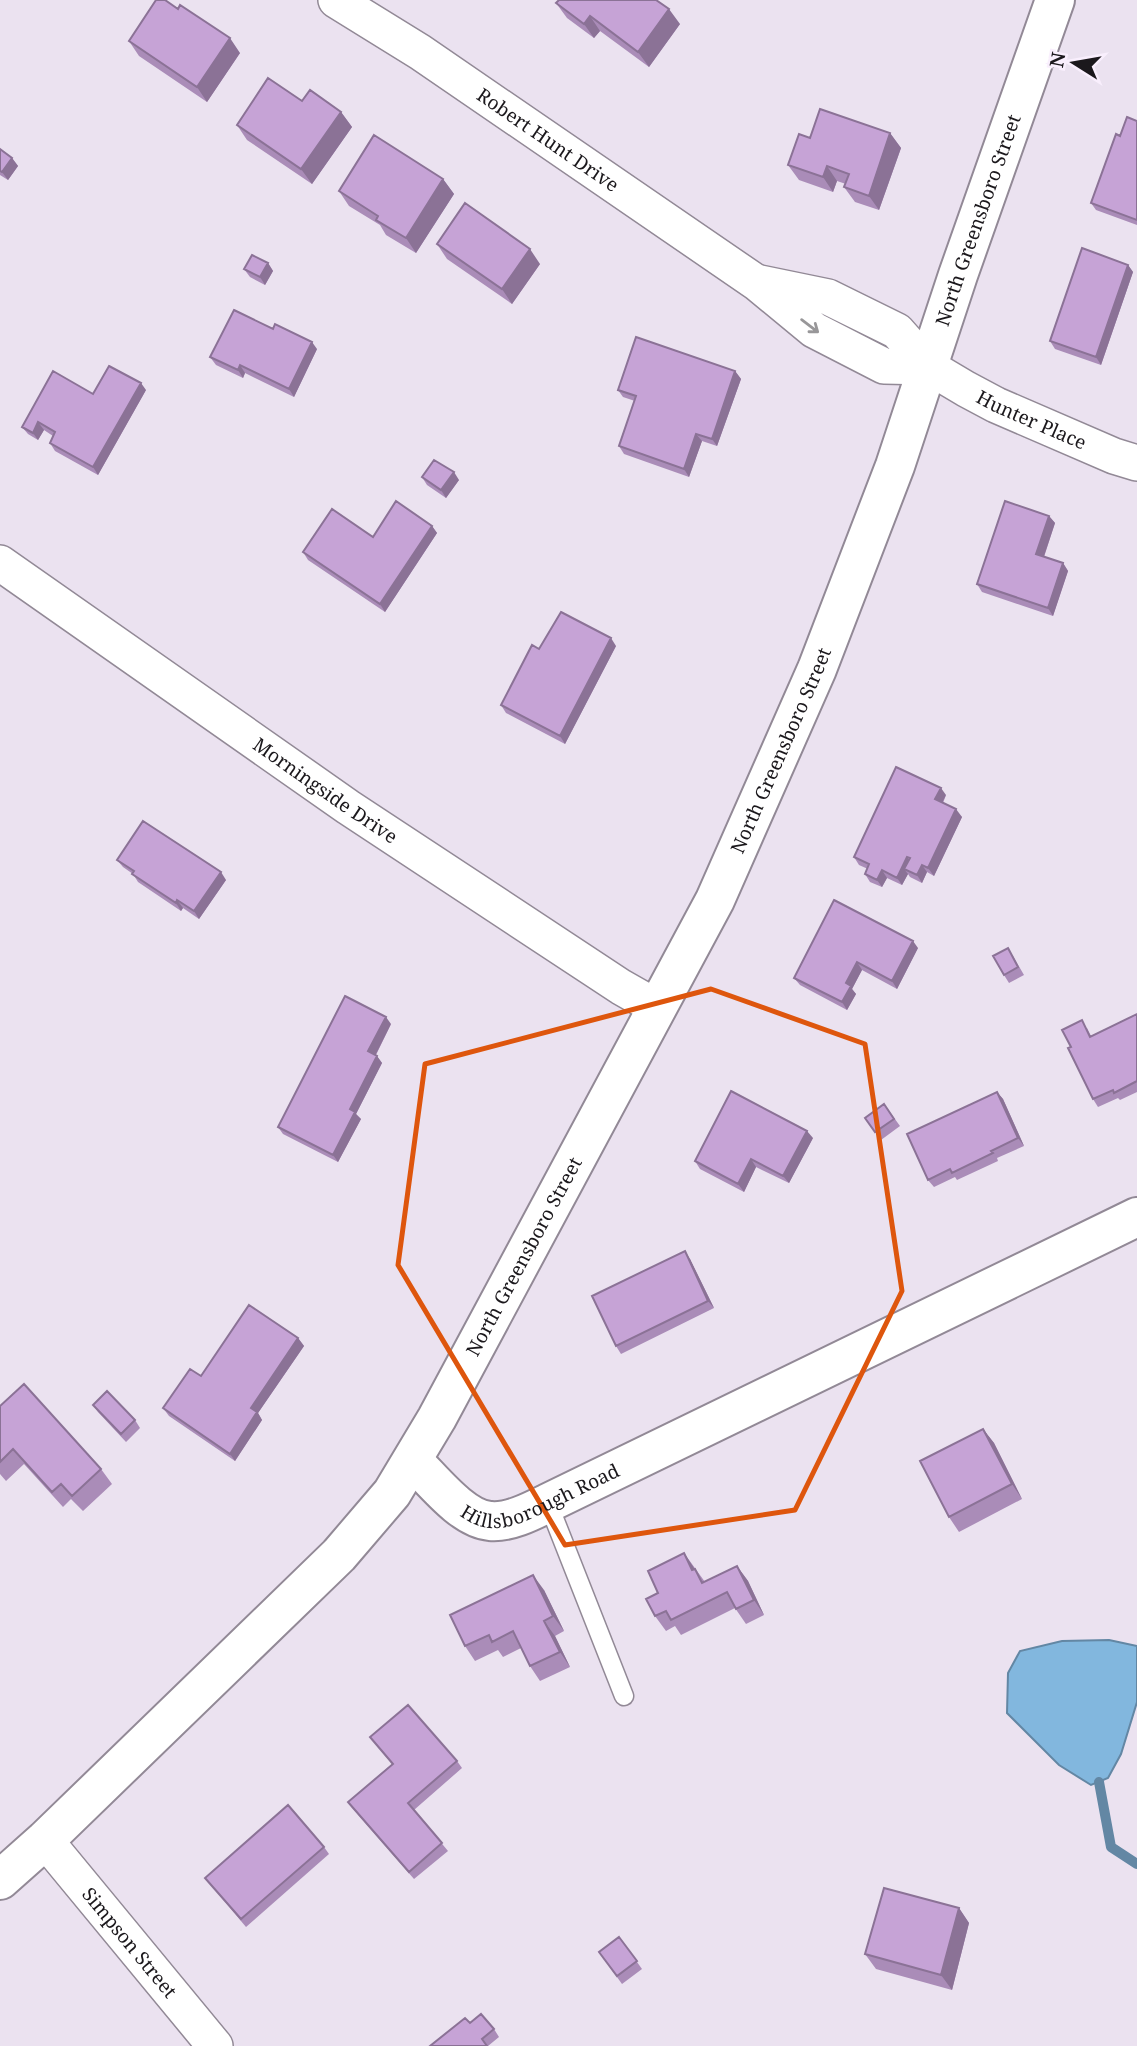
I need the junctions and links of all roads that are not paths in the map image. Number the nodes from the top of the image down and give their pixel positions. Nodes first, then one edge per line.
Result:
1 (336, 0) edge
2 (1055, 0) edge
3 (929, 367) junction
4 (1137, 463) edge
5 (0, 563) edge
6 (658, 1008) junction
7 (1137, 1217) edge
8 (413, 1461) junction
9 (548, 1503) junction
10 (624, 1696) dead end
11 (46, 1840) junction
12 (0, 1880) edge
13 (215, 2046) edge

1 - 3 street, Robert Hunt Drive
2 - 3 main road, North Greensboro Street
3 - 4 street, Hunter Place
3 - 6 main road, North Greensboro Street
5 - 6 street, Morningside Drive
6 - 8 main road, North Greensboro Street
7 - 9 main road, Hillsborough Road
8 - 9 main road, Hillsborough Road
8 - 11 main road
9 - 10 lane
11 - 12 main road
11 - 13 street, Simpson Street

